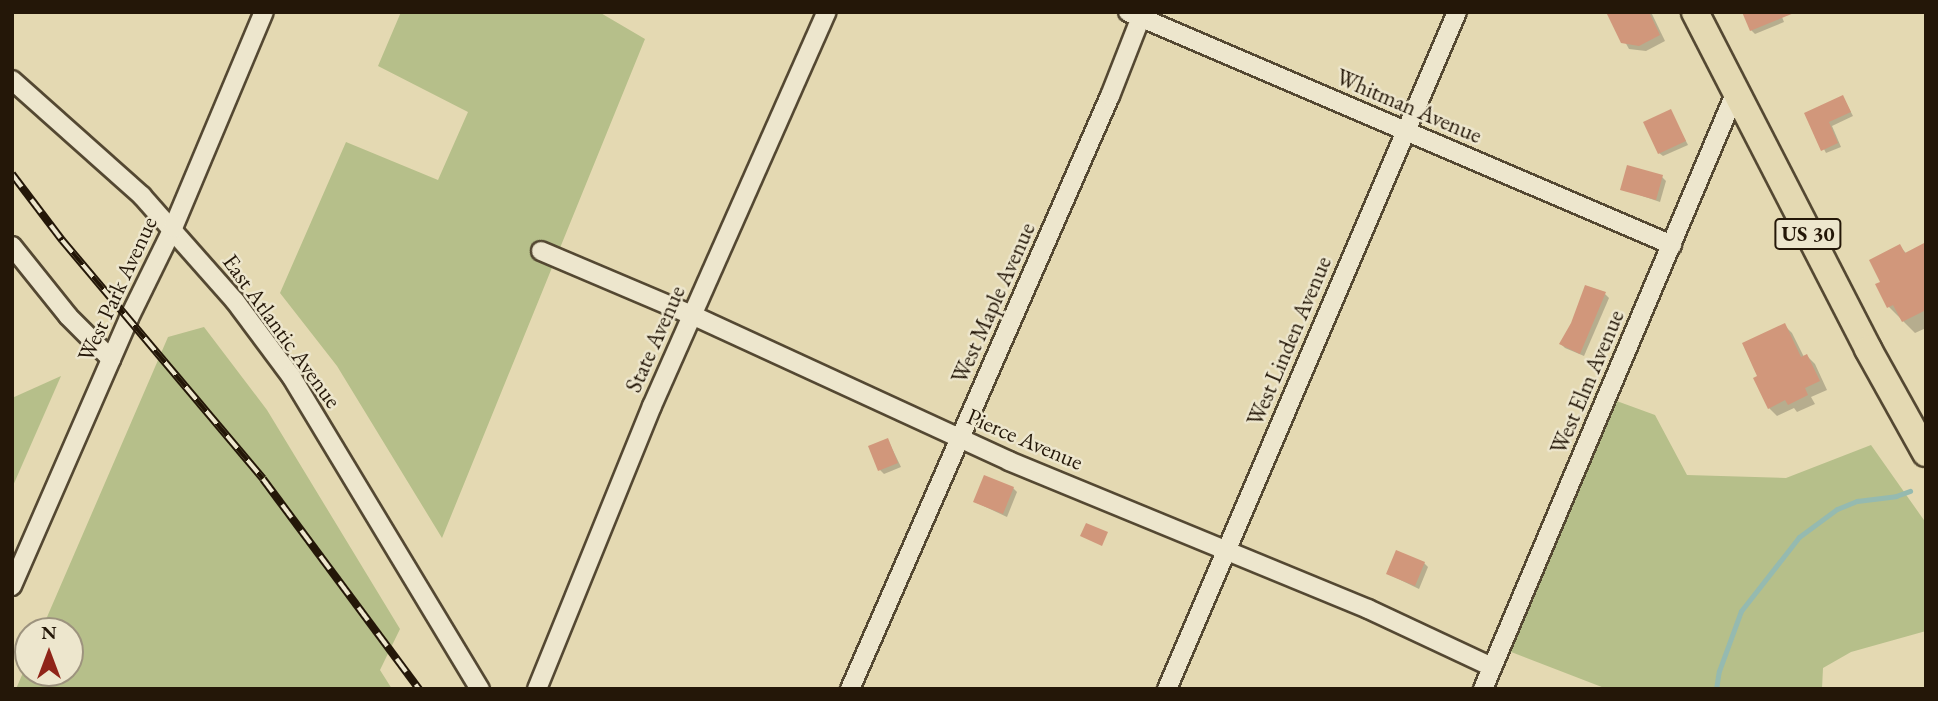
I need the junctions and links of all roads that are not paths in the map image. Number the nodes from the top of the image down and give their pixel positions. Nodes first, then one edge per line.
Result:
1 (264, 12) edge
2 (827, 12) edge
3 (1457, 12) edge
4 (1695, 12) edge
5 (1138, 14) edge
6 (12, 80) edge
7 (1735, 94) junction
8 (1404, 131) junction
9 (173, 228) junction
10 (1672, 245) junction
11 (12, 246) edge
12 (541, 251) dead end
13 (692, 315) junction
14 (111, 359) junction
15 (961, 439) junction
16 (1926, 453) edge
17 (1227, 551) junction
18 (12, 586) edge
19 (1492, 667) junction
20 (480, 689) edge
21 (537, 689) edge
22 (850, 689) edge
23 (1167, 689) edge
24 (1483, 689) edge

1 - 9 street, West Park Avenue
2 - 13 street, State Avenue
3 - 8 street, West Linden Avenue
4 - 7 highway, US 30
5 - 8 street, Whitman Avenue
5 - 15 street, West Maple Avenue
6 - 9 street, East Atlantic Avenue
7 - 10 street, West Elm Avenue
7 - 16 highway, US 30
8 - 10 street, Whitman Avenue
8 - 17 street, West Linden Avenue
9 - 14 street, West Park Avenue
9 - 20 street, East Atlantic Avenue
10 - 19 street, West Elm Avenue
11 - 14 street
12 - 13 street, Pierce Avenue
13 - 15 street, Pierce Avenue
13 - 21 street, State Avenue
14 - 18 street, West Park Avenue
15 - 17 street, Pierce Avenue
15 - 22 street, West Maple Avenue
17 - 19 street, Pierce Avenue
17 - 23 street, West Linden Avenue
19 - 24 street, West Elm Avenue

